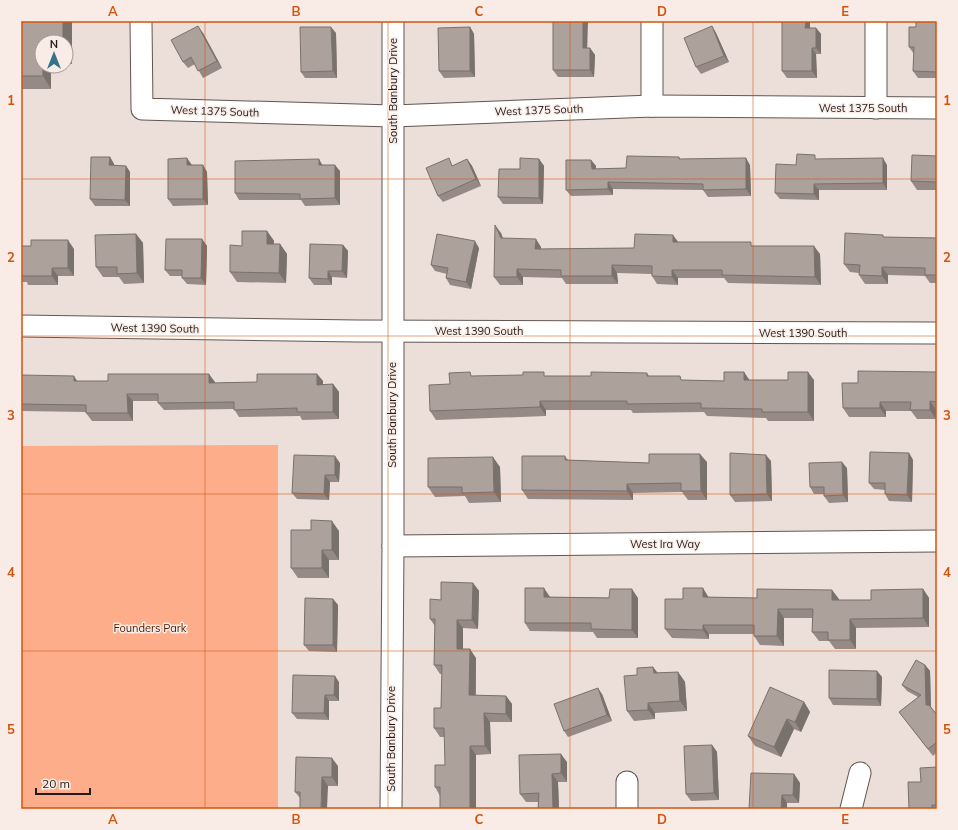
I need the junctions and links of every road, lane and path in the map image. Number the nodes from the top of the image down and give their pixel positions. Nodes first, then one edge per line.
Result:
1 (141, 21) edge
2 (393, 21) edge
3 (652, 21) edge
4 (876, 21) edge
5 (652, 106) junction
6 (876, 108) junction
7 (937, 108) edge
8 (393, 116) junction
9 (21, 326) edge
10 (392, 331) junction
11 (937, 333) edge
12 (937, 541) edge
13 (393, 546) junction
14 (860, 773) dead end
15 (627, 782) dead end
16 (391, 809) edge
17 (627, 809) edge
18 (851, 809) edge

1 - 8 street, West 1375 South
2 - 8 street, South Banbury Drive
3 - 5 street
4 - 6 street
5 - 6 street, West 1375 South
5 - 8 street, West 1375 South
6 - 7 street, West 1375 South
8 - 10 street, South Banbury Drive
9 - 10 street, West 1390 South
10 - 11 street, West 1390 South
10 - 13 street, South Banbury Drive
12 - 13 street, West Ira Way
13 - 16 street, South Banbury Drive
14 - 18 street
15 - 17 street

